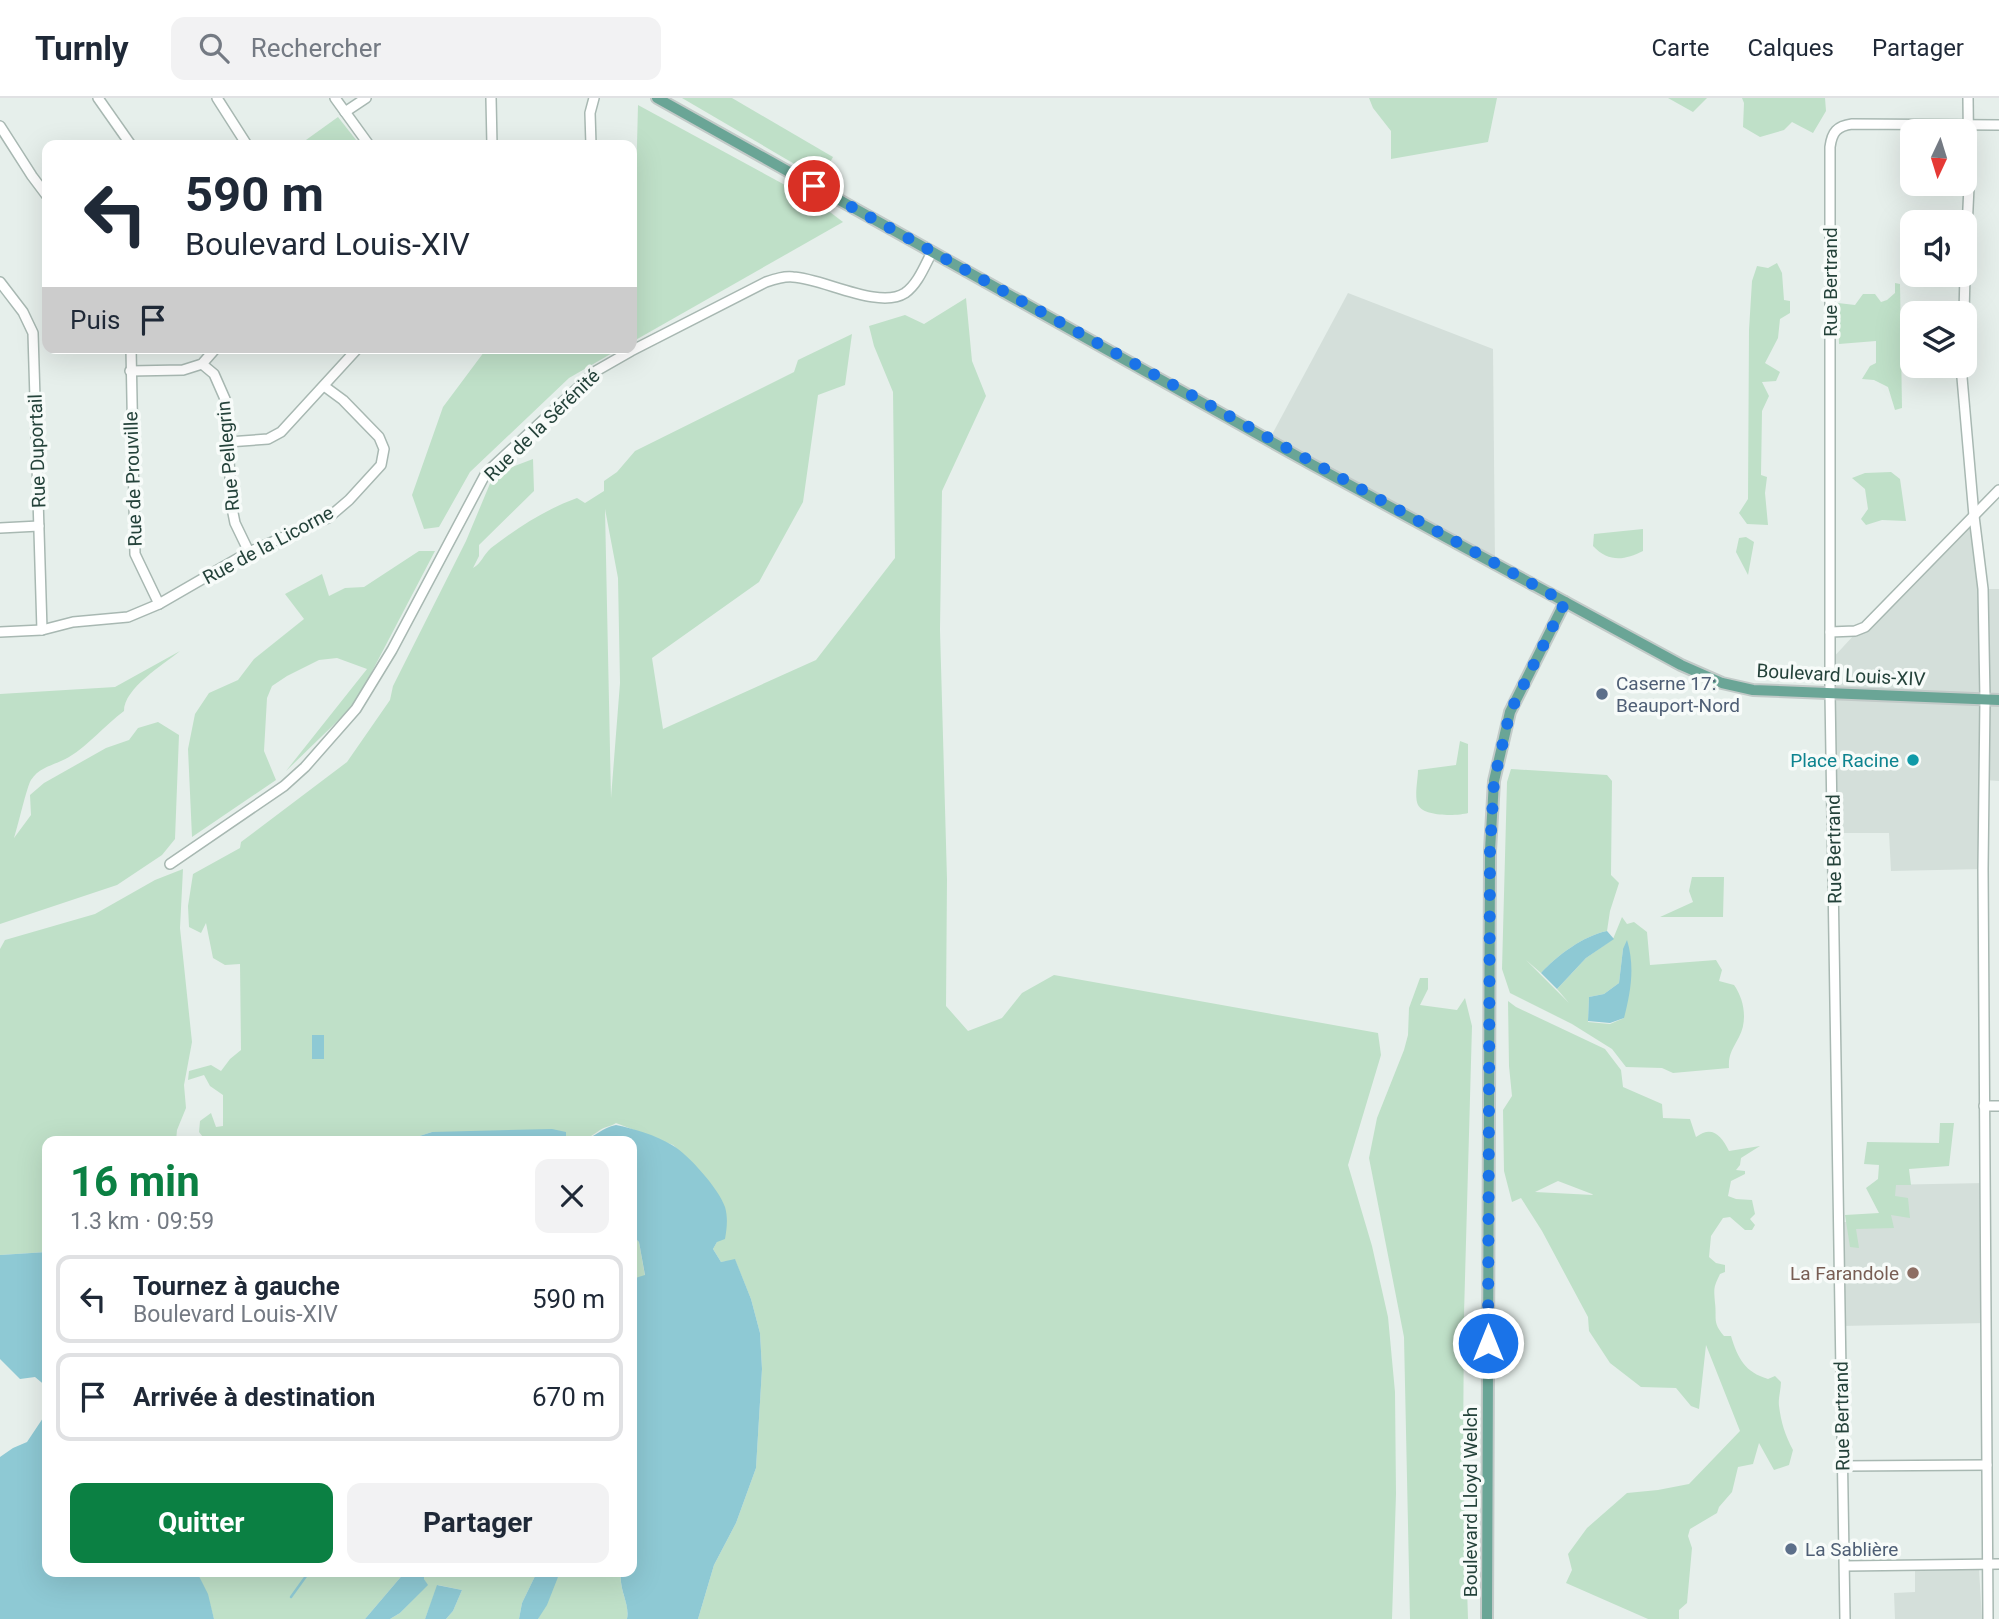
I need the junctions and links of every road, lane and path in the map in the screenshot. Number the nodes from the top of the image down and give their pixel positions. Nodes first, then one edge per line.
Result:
1 (98, 98) edge
2 (217, 98) edge
3 (335, 98) edge
4 (366, 98) edge
5 (491, 98) edge
6 (594, 98) edge
7 (657, 98) edge
8 (1968, 98) edge
9 (345, 112) junction
10 (1968, 119) edge
11 (1900, 124) edge
12 (1978, 125) edge
13 (1999, 125) edge
14 (0, 126) edge
15 (127, 140) edge
16 (244, 140) edge
17 (365, 140) edge
18 (492, 140) edge
19 (591, 140) edge
20 (42, 189) edge
21 (932, 252) junction
22 (0, 282) edge
23 (637, 348) edge
24 (131, 354) edge
25 (211, 354) edge
26 (353, 354) edge
27 (626, 354) edge
28 (202, 364) junction
29 (130, 371) junction
30 (1962, 378) edge
31 (324, 386) junction
32 (228, 442) junction
33 (1999, 490) edge
34 (1974, 516) junction
35 (39, 526) junction
36 (0, 528) edge
37 (249, 552) junction
38 (1565, 602) junction
39 (159, 604) junction
40 (43, 630) junction
41 (0, 632) edge
42 (1830, 632) junction
43 (1830, 693) junction
44 (1985, 699) junction
45 (1999, 700) edge
46 (170, 864) dead end
47 (1999, 1106) edge
48 (1984, 1107) junction
49 (1987, 1465) junction
50 (1843, 1466) junction
51 (1987, 1564) junction
52 (1999, 1564) edge
53 (1845, 1566) junction
54 (1488, 1619) edge
55 (1846, 1619) edge
56 (1987, 1619) edge

1 - 15 street
2 - 16 street
3 - 9 street
4 - 9 street
5 - 18 street
6 - 19 street
7 - 21 main road, Boulevard Louis-XIV
8 - 10 street
9 - 17 street
11 - 42 street, Rue Bertrand
12 - 13 street
14 - 20 street
21 - 23 street, Rue de la Sérénité
21 - 38 main road, Boulevard Louis-XIV
22 - 35 street, Rue Duportail
24 - 29 street, Rue de Prouville
25 - 28 street
26 - 31 street
27 - 46 street, Rue de la Sérénité
28 - 29 street
28 - 32 street, Rue Pellegrin
29 - 39 street, Rue de Prouville
30 - 34 street
31 - 32 street
31 - 37 street, Rue de la Licorne
32 - 37 street, Rue Pellegrin
33 - 34 street
34 - 42 street
34 - 44 street
35 - 36 street
35 - 40 street, Rue Duportail
37 - 39 street, Rue de la Licorne
38 - 43 main road, Boulevard Louis-XIV
38 - 54 main road, Boulevard Lloyd Welch
39 - 40 street, Rue de la Licorne
40 - 41 street, Rue de la Licorne
42 - 43 street, Rue Bertrand
43 - 44 main road, Boulevard Louis-XIV
43 - 50 street, Rue Bertrand
44 - 45 main road, Boulevard Louis-XIV
44 - 48 street
47 - 48 street
48 - 49 street
49 - 50 street
49 - 51 street
50 - 53 street, Rue Bertrand
51 - 52 street
51 - 53 street
51 - 56 street
53 - 55 street, Rue Bertrand

